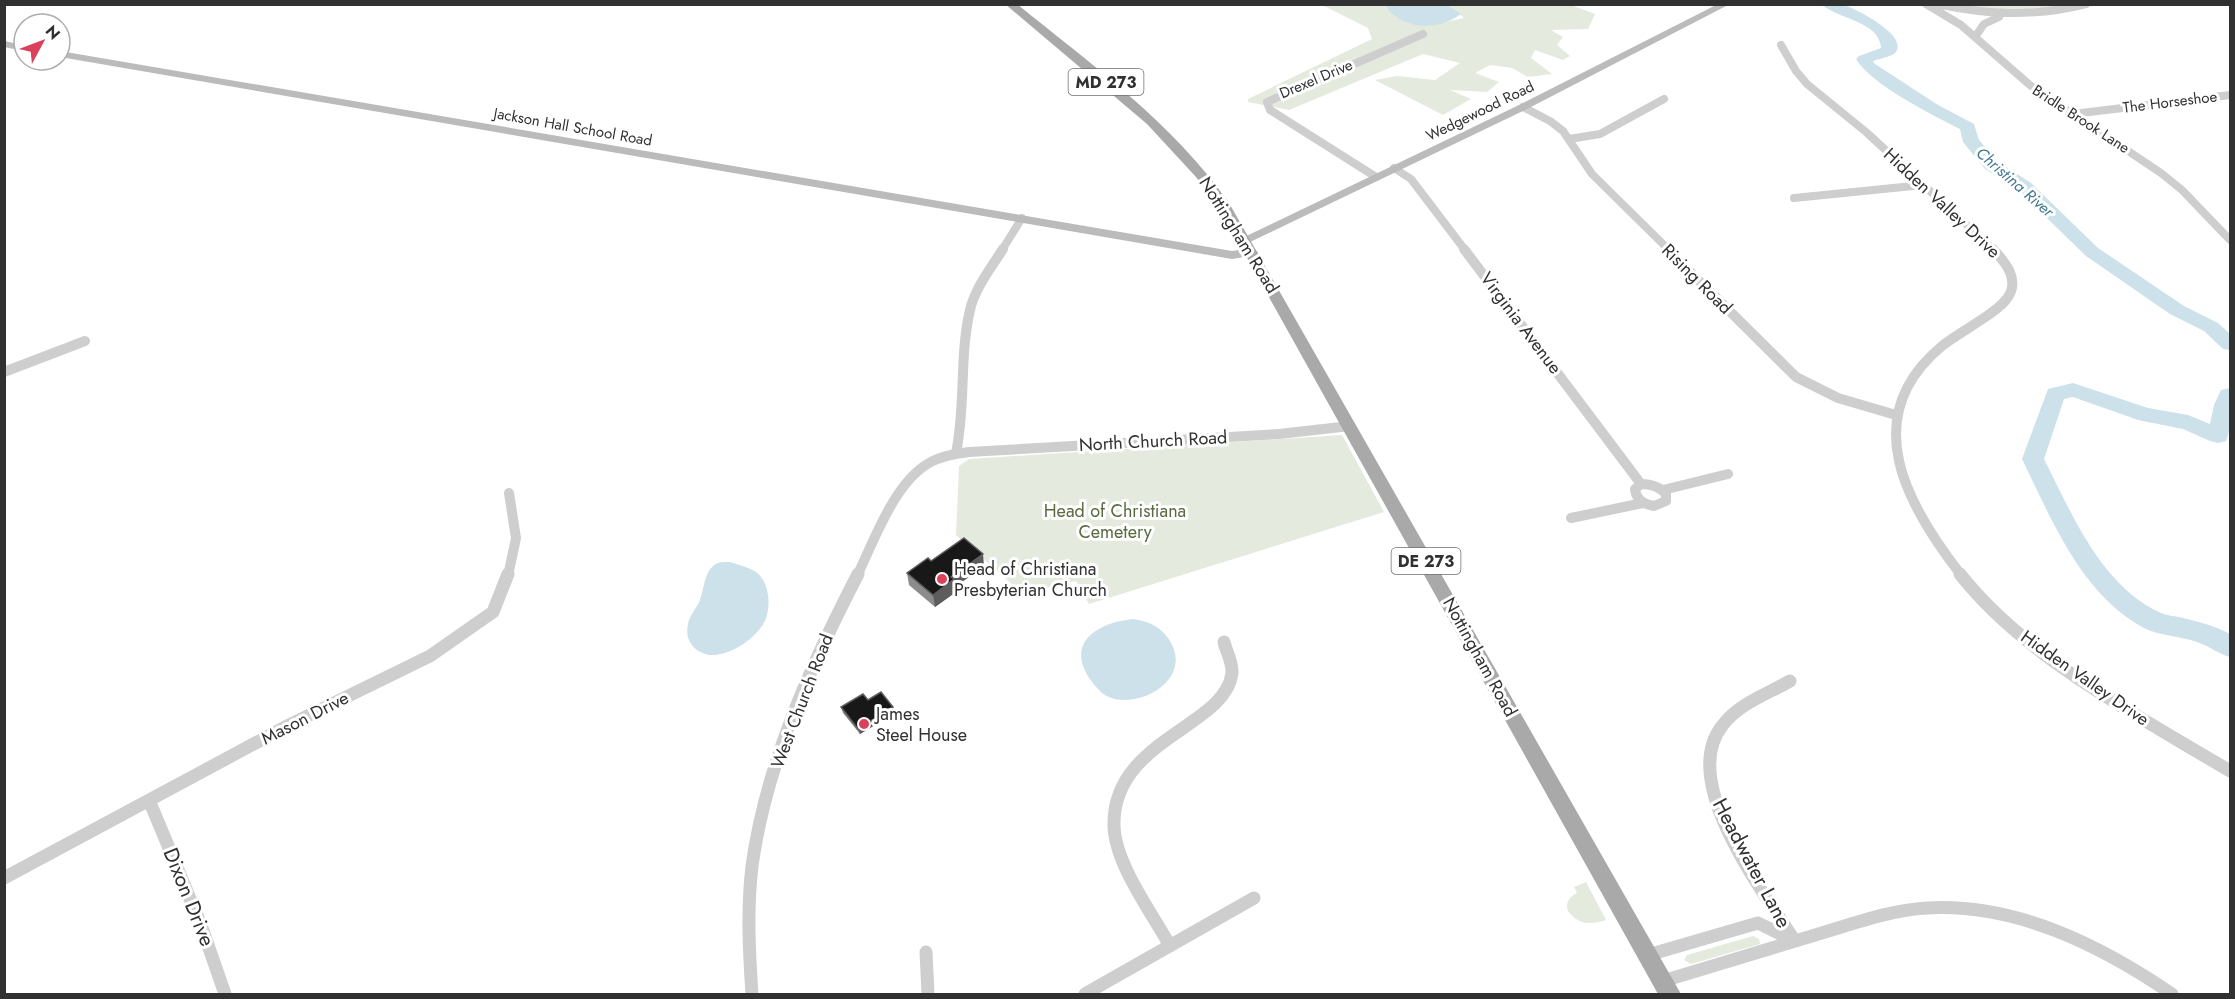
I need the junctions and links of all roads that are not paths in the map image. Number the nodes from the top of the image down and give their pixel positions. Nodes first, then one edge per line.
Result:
1 (1010, 4) edge
2 (1926, 4) edge
3 (1937, 4) edge
4 (2086, 4) edge
5 (1726, 5) edge
6 (2002, 16) junction
7 (1423, 34) dead end
8 (1975, 37) junction
9 (1781, 45) dead end
10 (72, 56) edge
11 (2230, 95) edge
12 (1664, 99) dead end
13 (1523, 107) junction
14 (2073, 114) junction
15 (1569, 139) junction
16 (1196, 166) joint
17 (1394, 168) junction
18 (1376, 177) junction
19 (1923, 185) junction
20 (1794, 198) dead end
21 (1022, 218) junction
22 (2215, 224) junction
23 (2230, 227) edge
24 (2230, 240) edge
25 (1248, 246) junction
26 (86, 341) dead end
27 (4, 372) edge
28 (1896, 415) junction
29 (1350, 426) junction
30 (956, 453) junction
31 (1728, 474) dead end
32 (1641, 484) junction
33 (1663, 490) junction
34 (509, 493) dead end
35 (1643, 503) junction
36 (1571, 518) dead end
37 (1224, 642) dead end
38 (1790, 681) dead end
39 (2230, 771) edge
40 (149, 800) junction
41 (4, 878) edge
42 (1254, 898) dead end
43 (1794, 940) junction
44 (1170, 946) junction
45 (926, 952) dead end
46 (1648, 955) junction
47 (1666, 988) edge
48 (225, 994) edge
49 (752, 994) edge
50 (928, 994) edge
51 (1085, 994) edge
52 (2172, 994) edge

1 - 16 main road, MD 273
2 - 8 street, Bridle Brook Lane
3 - 6 street
4 - 6 street
5 - 13 street, Wedgewood Road
6 - 8 street
7 - 18 street, Drexel Drive
8 - 14 street, Bridle Brook Lane
9 - 19 street, Hidden Valley Drive
10 - 21 street, Jackson Hall School Road
11 - 14 street, The Horseshoe
12 - 15 street
13 - 15 street, Rising Road
13 - 17 street, Wedgewood Road
14 - 22 street, Bridle Brook Lane
15 - 28 street, Rising Road
16 - 25 main road, Nottingham Road / DE 273
17 - 18 street, Wedgewood Road
17 - 32 street, Virginia Avenue
18 - 25 street, Wedgewood Road
19 - 20 street
19 - 28 street, Hidden Valley Drive
21 - 25 street, Jackson Hall School Road
21 - 30 street
22 - 23 street
22 - 24 street, Bridle Brook Lane
25 - 29 main road, Nottingham Road / DE 273
26 - 27 street
28 - 39 street, Hidden Valley Drive
29 - 30 street, North Church Road
29 - 46 main road, Nottingham Road / DE 273
30 - 49 street, West Church Road
31 - 33 street
32 - 33 street
32 - 35 street
33 - 35 street
34 - 40 street, Mason Drive
35 - 36 street
37 - 44 street
38 - 43 street, Headwater Lane
40 - 41 street, Mason Drive
40 - 48 street, Dixon Drive
42 - 44 street
43 - 46 street
43 - 47 street
43 - 52 street
44 - 51 street
45 - 50 street
46 - 47 main road, Nottingham Road / DE 273

